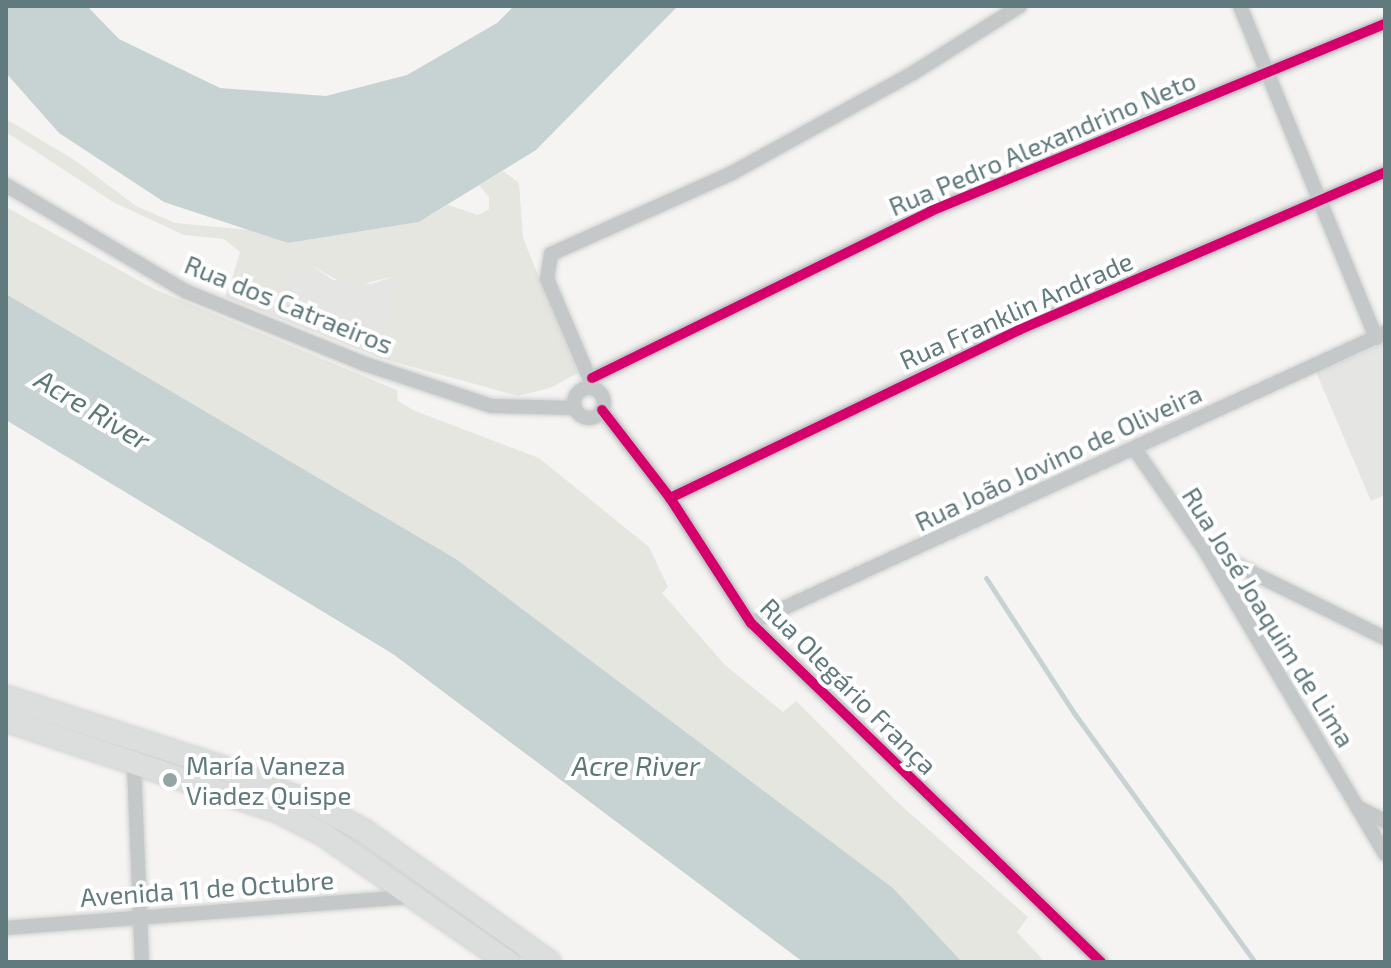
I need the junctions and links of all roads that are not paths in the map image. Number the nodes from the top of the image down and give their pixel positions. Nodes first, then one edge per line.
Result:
1 (1020, 6) edge
2 (1240, 6) edge
3 (1385, 24) edge
4 (1267, 72) junction
5 (1385, 172) edge
6 (6, 185) edge
7 (1318, 200) junction
8 (1380, 335) edge
9 (593, 384) junction
10 (575, 408) junction
11 (602, 410) junction
12 (1134, 448) junction
13 (670, 498) junction
14 (1204, 549) junction
15 (751, 623) junction
16 (1385, 638) edge
17 (6, 697) edge
18 (6, 720) edge
19 (134, 765) junction
20 (1357, 807) junction
21 (1385, 821) edge
22 (1385, 854) edge
23 (411, 897) junction
24 (138, 916) junction
25 (6, 928) edge
26 (142, 962) edge
27 (508, 962) edge
28 (549, 962) edge
29 (1101, 962) edge

1 - 9 street
2 - 4 street
3 - 4 street, Rua Pedro Alexandrino Neto
4 - 7 street
4 - 9 street, Rua Pedro Alexandrino Neto
5 - 7 street, Rua Franklin Andrade
6 - 10 street, Rua dos Catraeiros
7 - 8 street
7 - 13 street, Rua Franklin Andrade
8 - 12 street, Rua João Jovino de Oliveira
9 - 10 street
9 - 11 street
10 - 11 street
11 - 13 street, Rua Olegário França
12 - 14 street, Rua José Joaquim de Lima
12 - 15 street, Rua João Jovino de Oliveira
13 - 15 street, Rua Olegário França
14 - 16 street
14 - 20 street, Rua José Joaquim de Lima
15 - 29 street, Rua Olegário França
17 - 28 main road
18 - 19 main road
19 - 23 main road
19 - 24 street
20 - 21 street
20 - 22 street, Rua José Joaquim de Lima
23 - 24 street, Avenida 11 de Octubre
23 - 27 main road
24 - 25 street, Avenida 11 de Octubre
24 - 26 street

